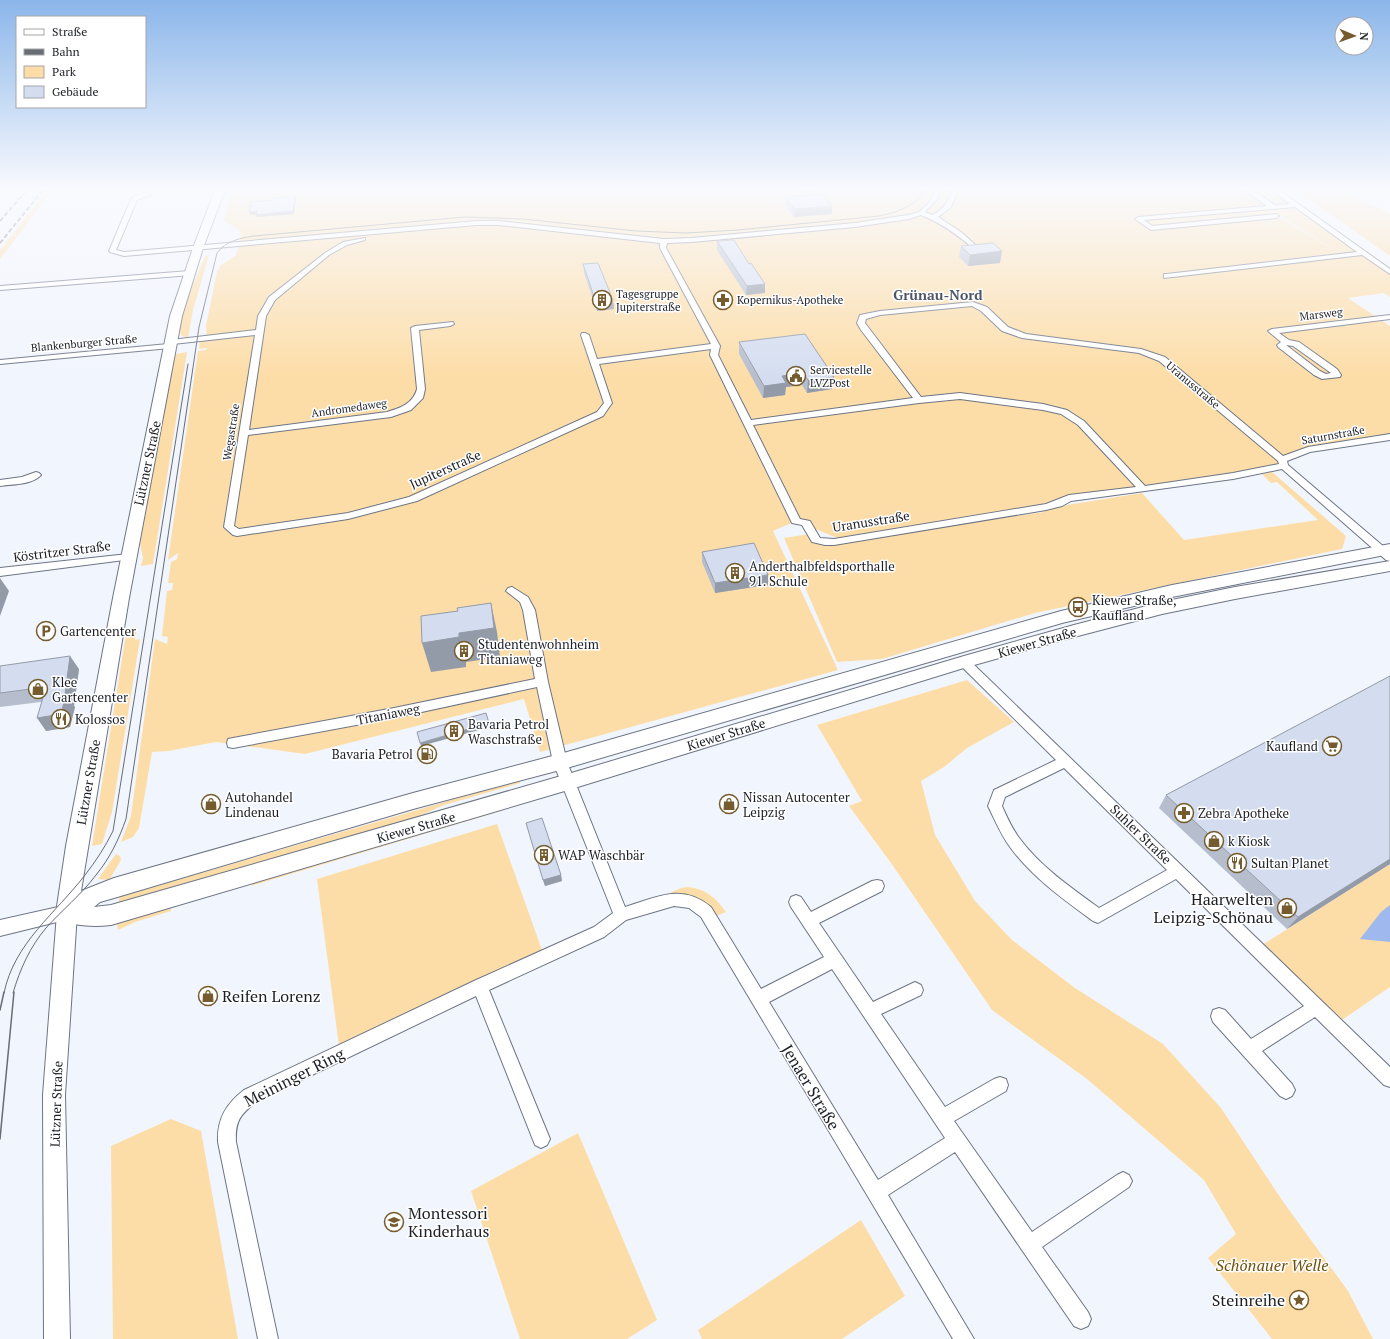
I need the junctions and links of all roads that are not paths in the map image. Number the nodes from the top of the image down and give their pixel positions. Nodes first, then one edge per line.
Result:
1 (118, 252) edge
2 (143, 252) edge
3 (196, 252) edge
4 (329, 252) edge
5 (665, 252) edge
6 (1364, 253) joint
7 (1390, 272) edge
8 (189, 273) junction
9 (1167, 276) dead end
10 (0, 288) edge
11 (1390, 317) edge
12 (450, 324) dead end
13 (259, 332) junction
14 (585, 335) dead end
15 (1286, 342) junction
16 (170, 344) junction
17 (716, 346) junction
18 (0, 362) edge
19 (593, 362) junction
20 (919, 400) junction
21 (748, 423) junction
22 (243, 433) junction
23 (1390, 437) edge
24 (1283, 463) junction
25 (36, 475) dead end
26 (0, 483) edge
27 (1143, 489) junction
28 (236, 532) joint
29 (128, 556) junction
30 (1388, 556) edge
31 (0, 572) edge
32 (512, 591) dead end
33 (964, 662) junction
34 (542, 682) junction
35 (233, 743) dead end
36 (1065, 761) junction
37 (560, 762) junction
38 (568, 782) junction
39 (1178, 871) junction
40 (877, 886) dead end
41 (796, 902) dead end
42 (67, 913) junction
43 (621, 915) junction
44 (809, 921) junction
45 (0, 928) edge
46 (834, 960) junction
47 (480, 986) junction
48 (914, 990) dead end
49 (758, 998) junction
50 (1316, 1007) junction
51 (871, 1012) junction
52 (1219, 1016) dead end
53 (1250, 1050) junction
54 (1390, 1079) edge
55 (1000, 1085) dead end
56 (1286, 1090) dead end
57 (943, 1118) junction
58 (541, 1139) dead end
59 (957, 1140) junction
60 (1123, 1181) dead end
61 (875, 1193) junction
62 (1030, 1244) junction
63 (1081, 1318) dead end
64 (57, 1339) edge
65 (268, 1339) edge
66 (964, 1339) edge

1 - 2 street
3 - 8 main road, Lützner Straße
4 - 13 street, Wegastraße
5 - 17 street
6 - 7 street
6 - 9 street
8 - 10 street
8 - 16 main road, Lützner Straße
11 - 15 street, Marsweg
12 - 22 street, Andromedaweg
13 - 16 street
13 - 22 street, Wegastraße
14 - 19 street, Jupiterstraße
15 - 15 street, Marsweg
16 - 18 street, Blankenburger Straße
16 - 29 main road, Lützner Straße
17 - 19 street
17 - 21 street
19 - 28 street, Jupiterstraße
20 - 21 street
20 - 24 street, Uranusstraße
20 - 27 street
21 - 27 street, Uranusstraße
22 - 28 street, Wegastraße
23 - 24 street, Saturnstraße
24 - 27 street, Uranusstraße
24 - 30 street, Uranusstraße
25 - 26 street
29 - 31 street, Köstritzer Straße
29 - 42 main road, Lützner Straße
30 - 33 main road, Kiewer Straße
30 - 37 main road, Kiewer Straße
32 - 34 street
33 - 36 street, Suhler Straße
33 - 38 main road, Kiewer Straße
34 - 35 street, Titaniaweg
34 - 37 street
36 - 39 street, Suhler Straße
36 - 39 street
37 - 38 street
37 - 42 main road, Kiewer Straße
38 - 42 main road, Kiewer Straße
38 - 43 street
39 - 50 street, Suhler Straße
40 - 44 street
41 - 44 street
42 - 45 street, Kiewer Straße
42 - 64 main road, Lützner Straße
43 - 47 street, Meininger Ring
43 - 49 street, Jenaer Straße
44 - 46 street
46 - 49 street
46 - 51 street
47 - 58 street
47 - 65 street, Meininger Ring
48 - 51 street
49 - 61 street, Jenaer Straße
50 - 53 street
50 - 54 street, Suhler Straße
51 - 57 street
52 - 53 street
53 - 56 street
55 - 57 street
57 - 59 street
59 - 61 street
59 - 62 street
60 - 62 street
61 - 66 street, Jenaer Straße
62 - 63 street

